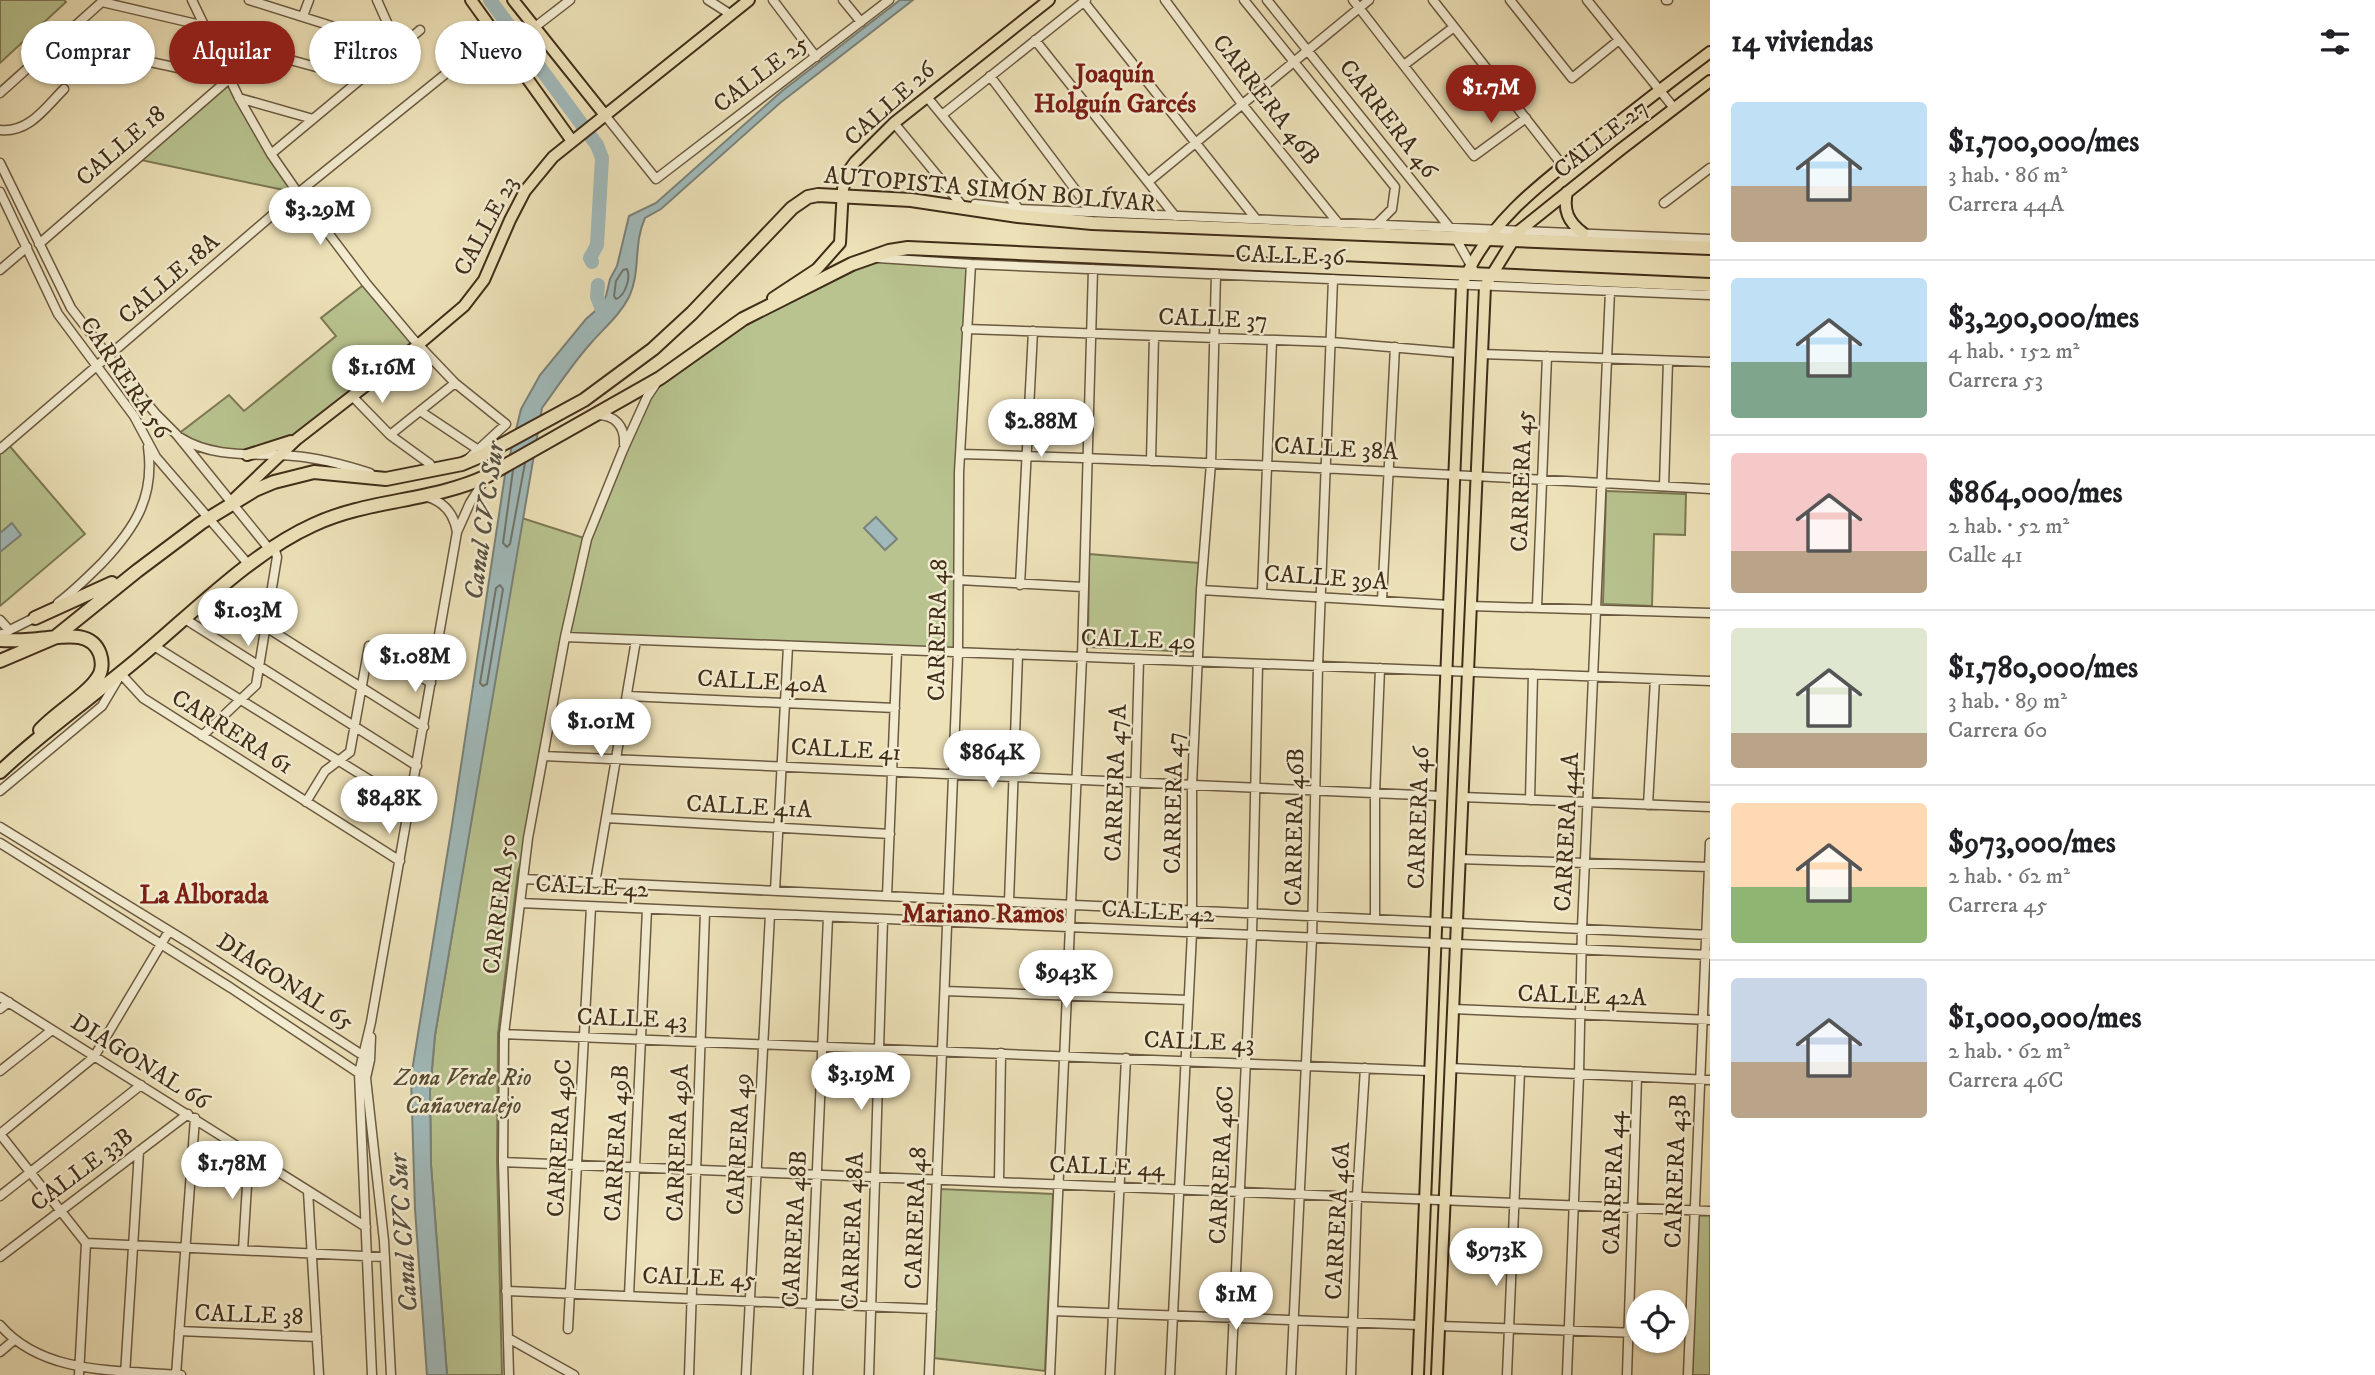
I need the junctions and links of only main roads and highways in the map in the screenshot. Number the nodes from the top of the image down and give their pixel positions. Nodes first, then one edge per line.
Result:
1 (471, 0) edge
2 (513, 0) edge
3 (748, 0) edge
4 (1049, 0) edge
5 (1710, 52) edge
6 (1710, 81) edge
7 (601, 117) junction
8 (575, 138) junction
9 (1567, 192) junction
10 (824, 195) junction
11 (843, 195) junction
12 (843, 213) junction
13 (1583, 233) road end
14 (1492, 234) junction
15 (1516, 235) junction
16 (1710, 248) edge
17 (1475, 277) junction
18 (1710, 285) edge
19 (743, 319) junction
20 (297, 439) junction
21 (247, 455) road end
22 (232, 503) junction
23 (137, 571) junction
24 (35, 618) road end
25 (3, 635) edge
26 (54, 638) junction
27 (0, 661) edge
28 (16, 756) junction
29 (0, 772) edge
30 (1418, 1375) edge
31 (1437, 1375) edge

1 - 8 main road
2 - 7 main road
3 - 7 main road, CALLE 23
4 - 11 main road, CALLE 26
5 - 14 main road, CALLE 27
6 - 9 main road, CALLE 27
7 - 8 main road, CALLE 23
8 - 20 main road, CALLE 23
9 - 13 main road
9 - 15 main road, CALLE 27
10 - 11 highway, AUTOPISTA SIMÓN BOLÍVAR
10 - 12 main road
10 - 22 highway, AUTOPISTA SIMÓN BOLÍVAR
11 - 12 main road, CALLE 26
11 - 14 highway, AUTOPISTA SIMÓN BOLÍVAR
12 - 19 main road, CALLE 26
14 - 15 highway, AUTOPISTA SIMÓN BOLÍVAR
14 - 17 main road, CARRERA 46
15 - 16 highway, AUTOPISTA SIMÓN BOLÍVAR
15 - 17 main road, CARRERA 46
17 - 18 highway
17 - 19 highway
17 - 30 main road, CARRERA 46
17 - 31 main road, CARRERA 46
19 - 28 highway
20 - 21 main road
20 - 22 main road, CALLE 23
22 - 23 highway, AUTOPISTA SIMÓN BOLÍVAR
23 - 24 highway
23 - 26 highway, AUTOPISTA SIMÓN BOLÍVAR
25 - 26 highway
26 - 27 highway, AUTOPISTA SIMÓN BOLÍVAR
26 - 28 highway
28 - 29 highway

